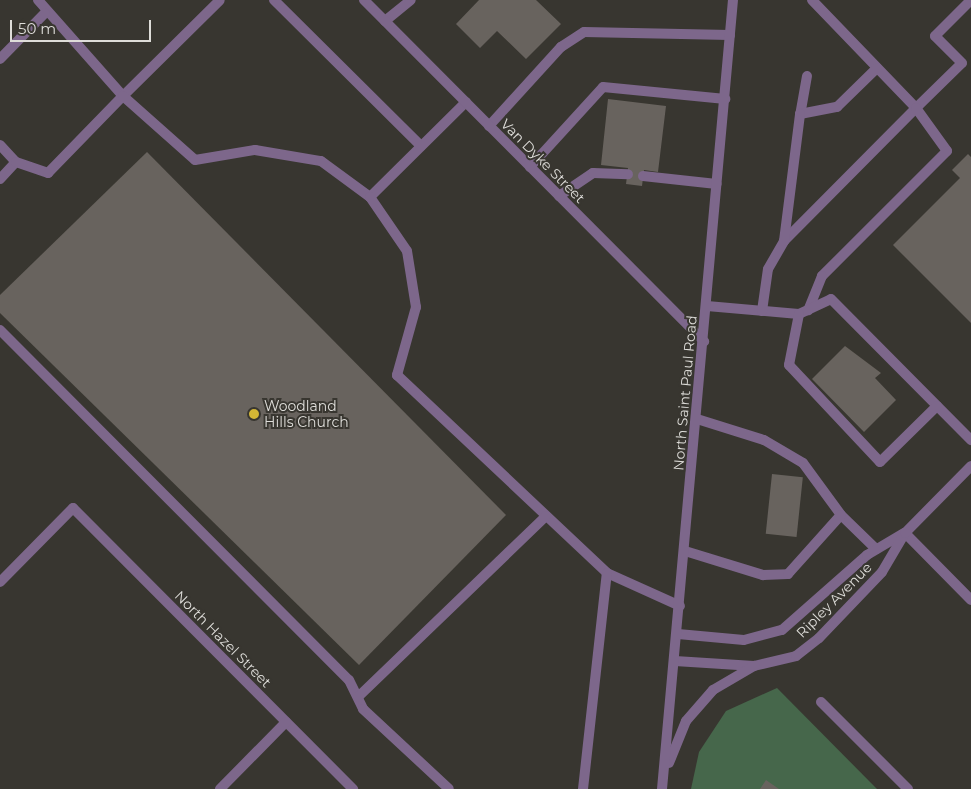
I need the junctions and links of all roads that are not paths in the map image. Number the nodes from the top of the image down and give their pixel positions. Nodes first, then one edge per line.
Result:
1 (38, 0) edge
2 (220, 0) edge
3 (274, 0) edge
4 (364, 0) edge
5 (411, 0) edge
6 (733, 0) edge
7 (812, 0) edge
8 (971, 0) edge
9 (45, 13) junction
10 (385, 21) junction
11 (730, 35) junction
12 (0, 59) edge
13 (962, 63) junction
14 (878, 68) junction
15 (971, 71) edge
16 (807, 76) dead end
17 (123, 96) junction
18 (724, 99) junction
19 (466, 102) junction
20 (916, 108) junction
21 (800, 114) junction
22 (489, 126) junction
23 (0, 145) edge
24 (421, 146) junction
25 (16, 162) junction
26 (530, 167) junction
27 (628, 174) dead end
28 (644, 176) dead end
29 (0, 179) edge
30 (717, 184) junction
31 (560, 196) junction
32 (370, 197) junction
33 (784, 241) junction
34 (707, 306) junction
35 (762, 311) junction
36 (804, 312) junction
37 (0, 330) edge
38 (704, 341) junction
39 (937, 406) junction
40 (697, 419) junction
41 (971, 440) edge
42 (971, 466) edge
43 (841, 515) junction
44 (546, 516) junction
45 (905, 533) junction
46 (876, 550) junction
47 (685, 551) junction
48 (607, 573) junction
49 (0, 582) edge
50 (971, 600) edge
51 (680, 606) junction
52 (678, 634) junction
53 (675, 661) junction
54 (754, 666) junction
55 (358, 697) junction
56 (821, 702) dead end
57 (286, 722) junction
58 (664, 773) junction
59 (220, 789) edge
60 (353, 789) edge
61 (449, 789) edge
62 (583, 789) edge
63 (662, 789) edge
64 (908, 789) edge

1 - 9 street
2 - 17 street
3 - 24 street
4 - 10 street, Van Dyke Street
5 - 10 street
6 - 11 street, North Saint Paul Road
7 - 14 street
8 - 13 street
9 - 12 street
9 - 17 street
10 - 19 street, Van Dyke Street
11 - 18 street, North Saint Paul Road
11 - 22 street
13 - 15 street
13 - 20 street
14 - 20 street
14 - 21 street
16 - 21 street
17 - 25 street
17 - 32 street
18 - 26 street
18 - 30 street, North Saint Paul Road
19 - 22 street, Van Dyke Street
19 - 24 street
20 - 33 street
20 - 36 street
21 - 33 street
22 - 26 street, Van Dyke Street
23 - 25 street
24 - 32 street
25 - 29 street
26 - 31 street, Van Dyke Street
27 - 31 street
28 - 30 street
30 - 34 street, North Saint Paul Road
31 - 38 street, Van Dyke Street
32 - 44 street
33 - 35 street
34 - 35 street
34 - 38 street, North Saint Paul Road
35 - 36 street
36 - 39 street
36 - 39 street
37 - 55 street
38 - 40 street, North Saint Paul Road
39 - 41 street
40 - 43 street
40 - 47 street, North Saint Paul Road
42 - 45 street, Ripley Avenue
43 - 46 street
43 - 47 street
44 - 48 street
44 - 55 street
45 - 46 street, Ripley Avenue
45 - 50 street
45 - 54 street, Ripley Avenue
46 - 52 street, Ripley Avenue
47 - 51 street, North Saint Paul Road
48 - 51 street
48 - 62 street
49 - 57 street, North Hazel Street
51 - 52 street, North Saint Paul Road
52 - 53 street, North Saint Paul Road
53 - 54 street, Ripley Avenue
53 - 58 street, North Saint Paul Road
54 - 58 street
55 - 61 street
56 - 64 street
57 - 59 street
57 - 60 street, North Hazel Street
58 - 63 street, North Saint Paul Road

